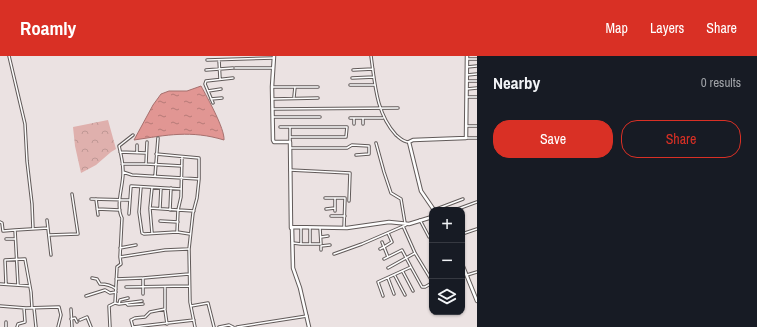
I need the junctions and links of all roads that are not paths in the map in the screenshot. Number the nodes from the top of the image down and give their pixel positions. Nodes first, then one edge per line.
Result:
1 (9, 56) edge
2 (370, 56) edge
3 (239, 57) edge
4 (274, 57) edge
5 (467, 58) edge
6 (477, 59) edge
7 (207, 60) dead end
8 (219, 60) junction
9 (477, 66) edge
10 (467, 67) junction
11 (273, 68) junction
12 (219, 69) junction
13 (206, 70) dead end
14 (353, 70) dead end
15 (373, 70) junction
16 (467, 74) junction
17 (477, 74) edge
18 (374, 77) junction
19 (233, 78) dead end
20 (352, 78) dead end
21 (220, 79) junction
22 (467, 81) junction
23 (477, 81) edge
24 (350, 85) dead end
25 (375, 85) junction
26 (272, 87) junction
27 (295, 87) junction
28 (318, 87) dead end
29 (220, 88) dead end
30 (477, 88) edge
31 (467, 89) junction
32 (208, 91) junction
33 (477, 96) edge
34 (467, 97) junction
35 (222, 98) dead end
36 (294, 98) junction
37 (318, 98) dead end
38 (211, 99) junction
39 (272, 99) junction
40 (213, 103) dead end
41 (380, 108) junction
42 (398, 108) dead end
43 (273, 109) junction
44 (273, 117) junction
45 (320, 117) dead end
46 (350, 118) dead end
47 (354, 118) junction
48 (363, 118) junction
49 (383, 118) junction
50 (354, 124) dead end
51 (363, 124) dead end
52 (466, 126) junction
53 (477, 126) edge
54 (280, 127) dead end
55 (290, 127) junction
56 (133, 135) dead end
57 (290, 137) junction
58 (158, 138) dead end
59 (466, 138) junction
60 (477, 138) edge
61 (147, 142) dead end
62 (290, 142) junction
63 (409, 142) junction
64 (376, 143) dead end
65 (137, 145) dead end
66 (290, 148) junction
67 (120, 152) junction
68 (137, 153) junction
69 (146, 153) junction
70 (156, 154) junction
71 (356, 155) dead end
72 (182, 157) junction
73 (122, 164) junction
74 (146, 164) junction
75 (156, 164) junction
76 (182, 166) junction
77 (290, 170) junction
78 (124, 172) junction
79 (155, 176) junction
80 (181, 178) junction
81 (198, 179) junction
82 (141, 187) junction
83 (152, 188) junction
84 (161, 188) junction
85 (171, 188) junction
86 (181, 189) junction
87 (72, 194) dead end
88 (325, 198) dead end
89 (335, 198) junction
90 (344, 198) junction
91 (92, 199) dead end
92 (96, 199) junction
93 (463, 199) dead end
94 (121, 200) junction
95 (130, 200) junction
96 (477, 202) edge
97 (432, 207) edge
98 (442, 207) edge
99 (463, 207) edge
100 (150, 208) junction
101 (326, 208) dead end
102 (335, 208) junction
103 (98, 209) junction
104 (160, 209) junction
105 (120, 210) junction
106 (170, 210) junction
107 (178, 210) junction
108 (194, 211) junction
109 (335, 211) dead end
110 (129, 214) dead end
111 (98, 215) dead end
112 (331, 216) dead end
113 (345, 216) junction
114 (429, 217) edge
115 (47, 220) dead end
116 (420, 220) junction
117 (160, 221) dead end
118 (0, 222) edge
119 (178, 222) junction
120 (407, 224) junction
121 (403, 226) junction
122 (48, 228) junction
123 (301, 228) junction
124 (310, 228) junction
125 (320, 228) junction
126 (344, 228) junction
127 (34, 229) junction
128 (291, 229) junction
129 (477, 229) edge
130 (15, 230) junction
131 (177, 232) junction
132 (152, 233) junction
133 (388, 233) junction
134 (465, 233) edge
135 (190, 234) junction
136 (49, 236) junction
137 (328, 236) dead end
138 (321, 237) junction
139 (429, 237) edge
140 (6, 239) dead end
141 (16, 239) junction
142 (396, 241) dead end
143 (382, 242) dead end
144 (392, 242) junction
145 (292, 243) junction
146 (301, 244) junction
147 (310, 244) junction
148 (136, 245) dead end
149 (321, 245) junction
150 (330, 245) dead end
151 (384, 247) junction
152 (120, 248) junction
153 (189, 249) junction
154 (380, 249) dead end
155 (321, 250) dead end
156 (416, 253) junction
157 (334, 254) dead end
158 (51, 255) dead end
159 (120, 257) junction
160 (388, 257) junction
161 (406, 258) junction
162 (16, 259) junction
163 (384, 259) dead end
164 (411, 267) junction
165 (388, 268) dead end
166 (465, 271) edge
167 (403, 272) junction
168 (477, 272) edge
169 (189, 274) junction
170 (467, 275) junction
171 (394, 276) junction
172 (92, 278) dead end
173 (143, 278) junction
174 (388, 278) junction
175 (430, 279) edge
176 (116, 280) junction
177 (0, 284) edge
178 (6, 284) junction
179 (429, 284) edge
180 (18, 285) junction
181 (30, 286) junction
182 (143, 286) junction
183 (189, 286) junction
184 (126, 287) dead end
185 (165, 287) junction
186 (116, 291) junction
187 (413, 291) dead end
188 (143, 294) dead end
189 (394, 294) dead end
190 (405, 295) dead end
191 (86, 296) dead end
192 (383, 296) dead end
193 (128, 298) dead end
194 (142, 301) dead end
195 (477, 301) edge
196 (115, 303) junction
197 (126, 303) junction
198 (119, 304) junction
199 (143, 304) dead end
200 (0, 306) edge
201 (190, 306) junction
202 (24, 308) junction
203 (33, 308) junction
204 (70, 309) dead end
205 (165, 310) junction
206 (307, 316) junction
207 (71, 319) junction
208 (80, 320) dead end
209 (194, 320) junction
210 (6, 322) dead end
211 (77, 322) dead end
212 (167, 324) junction
213 (6, 327) edge
214 (17, 327) edge
215 (36, 327) edge
216 (58, 327) edge
217 (72, 327) edge
218 (90, 327) edge
219 (110, 327) edge
220 (132, 327) edge
221 (195, 327) edge
222 (214, 327) edge
223 (219, 327) edge
224 (232, 327) edge
225 (237, 327) edge
226 (309, 327) edge

1 - 127 street
2 - 15 street
3 - 4 street
3 - 8 street
4 - 11 street
5 - 6 street
5 - 10 street
7 - 8 street
8 - 12 street
9 - 10 street
10 - 16 street
11 - 12 street
11 - 26 street
12 - 13 street
12 - 21 street
14 - 15 street
15 - 18 street
16 - 17 street
16 - 22 street
18 - 20 street
18 - 25 street
19 - 21 street
21 - 32 street
22 - 23 street
22 - 31 street
24 - 25 street
25 - 41 street
26 - 27 street
26 - 39 street
27 - 28 street
27 - 36 street
29 - 32 street
30 - 31 street
31 - 34 street
32 - 38 street
33 - 34 street
34 - 52 street
35 - 38 street
36 - 37 street
36 - 39 street
38 - 40 street
39 - 43 street
41 - 42 street
41 - 43 street
41 - 49 street
43 - 44 street
44 - 45 street
44 - 62 street
46 - 47 street
47 - 48 street
47 - 50 street
48 - 49 street
48 - 51 street
49 - 63 street
52 - 53 street
52 - 59 street
54 - 55 street
55 - 57 street
55 - 57 street
56 - 67 street
57 - 62 street
58 - 70 street
59 - 60 street
59 - 63 street
61 - 69 street
62 - 66 street
63 - 97 street
64 - 120 street
65 - 68 street
66 - 71 street
66 - 77 street
67 - 68 street
67 - 73 street
68 - 69 street
69 - 74 street
70 - 72 street
70 - 75 street
72 - 76 street
72 - 81 street
73 - 74 street
73 - 78 street
74 - 75 street
75 - 76 street
75 - 79 street
76 - 80 street
77 - 90 street
77 - 128 street
78 - 79 street
78 - 94 street
79 - 80 street
80 - 81 street
80 - 86 street
81 - 108 street
82 - 83 street
82 - 95 street
82 - 132 street
83 - 84 street
83 - 100 street
84 - 85 street
84 - 104 street
85 - 86 street
85 - 106 street
86 - 107 street
87 - 136 street
88 - 89 street
89 - 90 street
89 - 102 street
90 - 113 street
91 - 92 street
92 - 94 street
92 - 103 street
93 - 98 street
94 - 95 street
94 - 105 street
95 - 110 street
96 - 99 street
100 - 104 street
100 - 132 street
101 - 102 street
102 - 109 street
103 - 105 street
103 - 111 street
104 - 106 street
105 - 152 street
106 - 107 street
107 - 108 street
107 - 119 street
108 - 135 street
112 - 113 street
113 - 126 street
114 - 116 street
115 - 122 street
116 - 120 street
116 - 139 street
117 - 119 street
118 - 130 street
119 - 131 street
120 - 121 street
120 - 126 street
121 - 133 street
121 - 156 street
122 - 127 street
122 - 136 street
123 - 124 street
123 - 128 street
123 - 146 street
124 - 125 street
124 - 147 street
125 - 126 street
125 - 138 street
127 - 130 street
128 - 145 street
129 - 134 street
130 - 141 street
131 - 132 street
131 - 135 street
133 - 144 street
133 - 157 street
135 - 153 street
136 - 158 street
137 - 138 street
138 - 149 street
140 - 141 street
141 - 162 street
142 - 144 street
143 - 151 street
144 - 151 street
145 - 146 street
145 - 206 street
146 - 147 street
147 - 149 street
148 - 152 street
149 - 150 street
149 - 155 street
151 - 154 street
151 - 160 street
152 - 159 street
153 - 159 street
153 - 169 street
156 - 161 street
156 - 175 street
159 - 176 street
160 - 161 street
160 - 163 street
161 - 164 street
161 - 165 street
162 - 178 street
162 - 180 street
162 - 181 street
164 - 167 street
164 - 179 street
166 - 170 street
167 - 171 street
167 - 187 street
168 - 170 street
169 - 173 street
169 - 183 street
170 - 195 street
171 - 174 street
171 - 190 street
172 - 186 street
173 - 176 street
173 - 182 street
174 - 189 street
174 - 192 street
176 - 186 street
177 - 178 street
178 - 180 street
180 - 181 street
181 - 203 street
182 - 184 street
182 - 185 street
182 - 188 street
183 - 185 street
183 - 201 street
185 - 205 street
186 - 191 street
186 - 196 street
193 - 198 street
194 - 197 street
196 - 198 street
196 - 219 street
197 - 198 street
197 - 199 street
200 - 202 street
201 - 209 street
201 - 222 street
202 - 203 street
202 - 214 street
203 - 215 street
203 - 216 street
204 - 207 street
205 - 212 street
205 - 220 street
206 - 225 street
206 - 226 street
207 - 211 street
207 - 217 street
208 - 218 street
209 - 212 street
209 - 221 street
210 - 213 street
212 - 220 street
223 - 224 street

